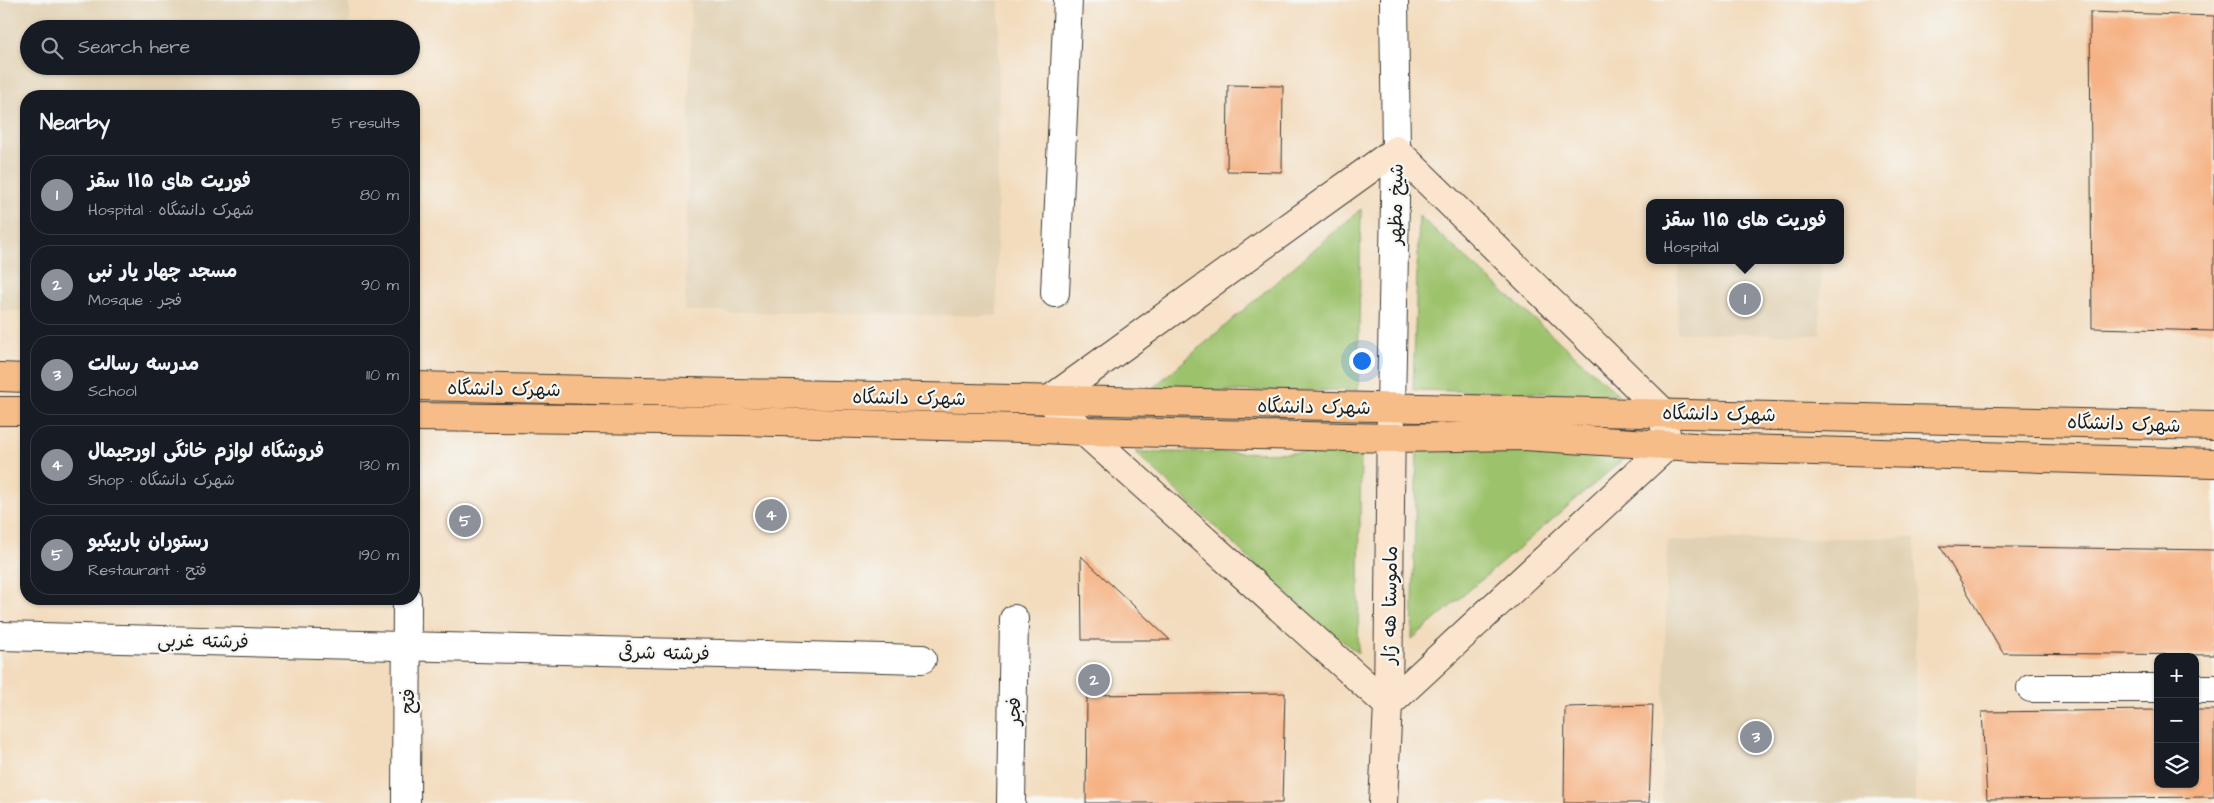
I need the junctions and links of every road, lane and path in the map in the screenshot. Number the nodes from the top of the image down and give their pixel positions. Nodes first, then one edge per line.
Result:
1 (1068, 0) edge
2 (1394, 0) edge
3 (1396, 150) junction
4 (1055, 293) dead end
5 (0, 377) edge
6 (20, 378) edge
7 (420, 386) edge
8 (1049, 400) junction
9 (1391, 407) junction
10 (0, 411) edge
11 (20, 411) edge
12 (1662, 411) junction
13 (420, 417) edge
14 (2214, 426) edge
15 (1083, 431) junction
16 (1391, 438) junction
17 (1668, 445) junction
18 (2214, 462) edge
19 (407, 605) edge
20 (1014, 618) dead end
21 (0, 636) edge
22 (407, 645) junction
23 (922, 658) dead end
24 (2031, 688) dead end
25 (2154, 688) edge
26 (2199, 688) edge
27 (2214, 689) edge
28 (1388, 705) junction
29 (406, 803) edge
30 (1011, 803) edge
31 (1383, 803) edge

1 - 4 street
2 - 3 street, شیخ مظهر
3 - 8 main road
3 - 9 street, شیخ مظهر
3 - 12 main road
5 - 6 main road
7 - 8 main road, شهرک دانشگاه
8 - 9 main road, شهرک دانشگاه
8 - 15 main road
9 - 12 main road, شهرک دانشگاه
9 - 16 main road, ماموستا هه ژار
10 - 11 main road
12 - 14 main road, شهرک دانشگاه
12 - 17 main road
13 - 15 main road
15 - 16 main road
15 - 28 main road
16 - 17 main road
16 - 28 main road, ماموستا هه ژار
17 - 18 main road
17 - 28 main road
19 - 22 street, فتح
20 - 30 street, فجر
21 - 22 street, فرشته غربی
22 - 23 street, فرشته شرقی
22 - 29 street, فتح
24 - 25 street
26 - 27 street
28 - 31 main road, ماموستا هه ژار

